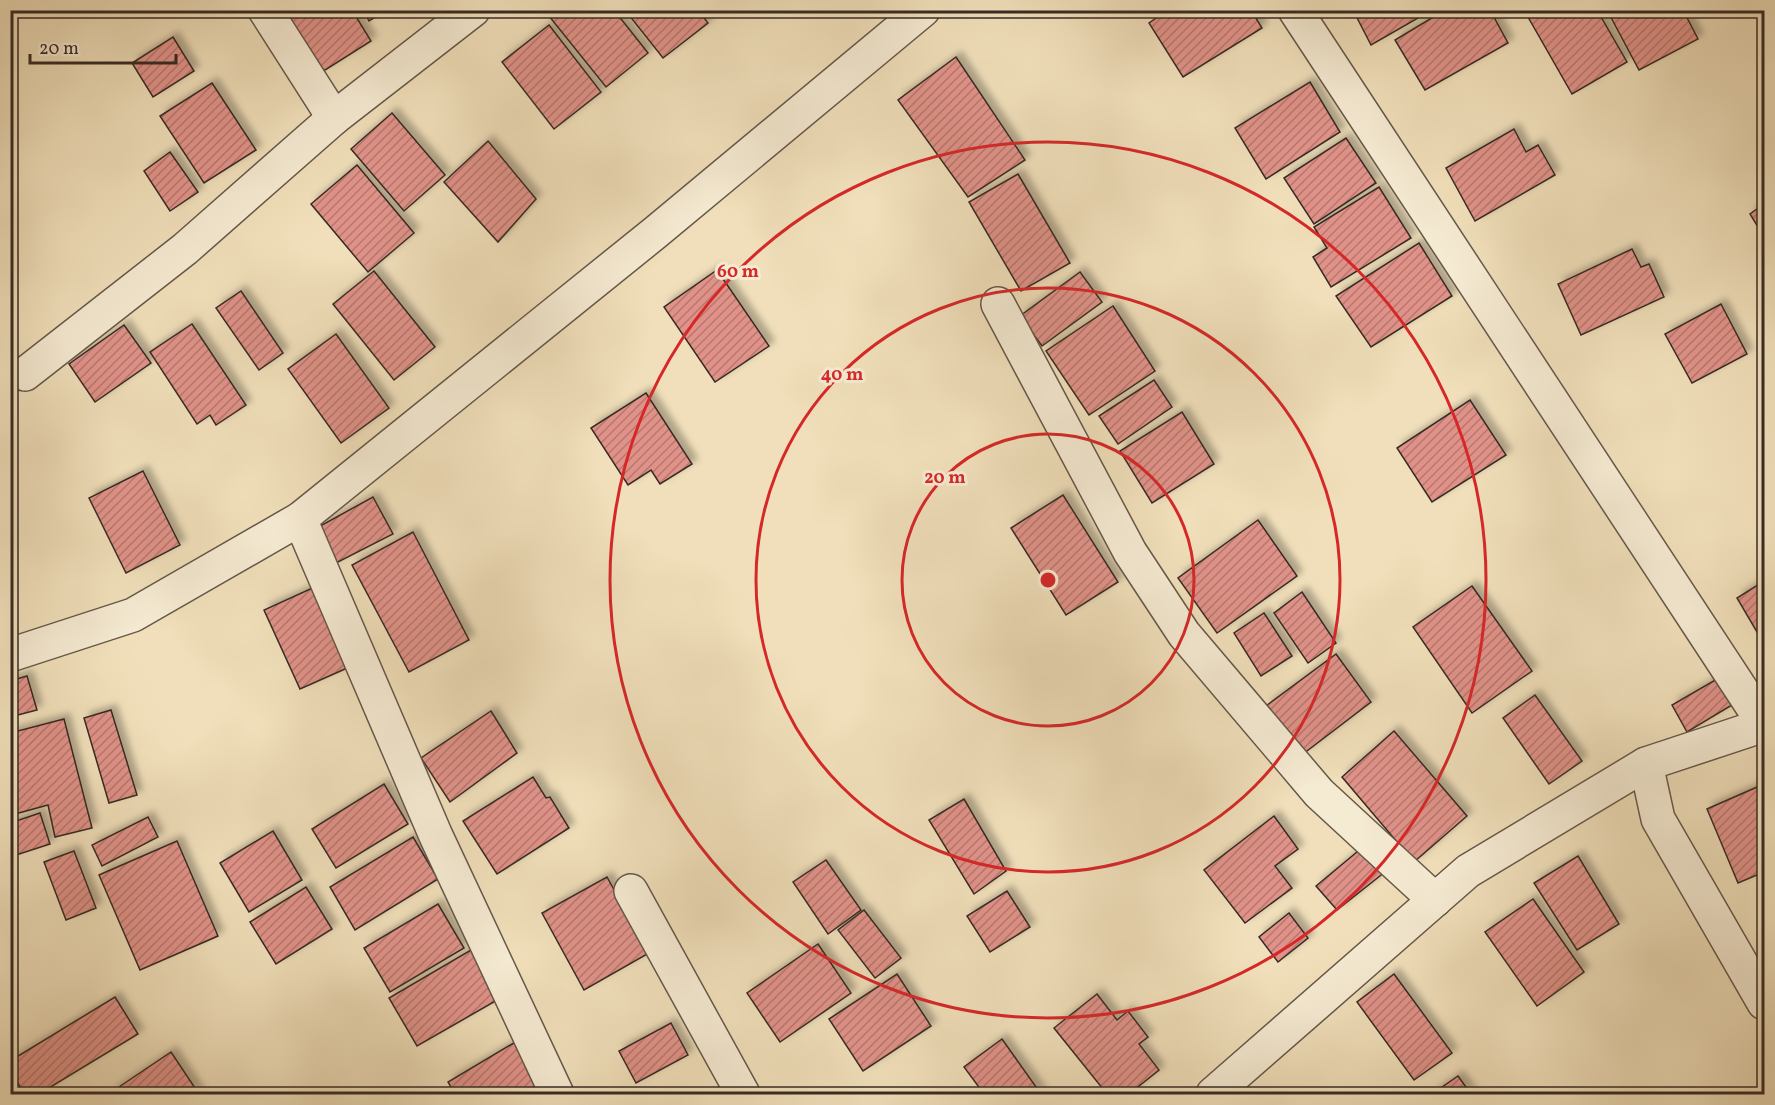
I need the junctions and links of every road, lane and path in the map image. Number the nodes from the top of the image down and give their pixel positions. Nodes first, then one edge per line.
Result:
1 (265, 10) edge
2 (474, 10) edge
3 (923, 10) edge
4 (1295, 10) edge
5 (334, 118) junction
6 (998, 304) dead end
7 (25, 374) dead end
8 (300, 519) junction
9 (10, 655) edge
10 (1764, 724) edge
11 (1646, 764) junction
12 (631, 891) dead end
13 (1435, 900) junction
14 (1764, 1004) edge
15 (557, 1095) edge
16 (743, 1095) edge
17 (1213, 1095) edge

1 - 5 street
2 - 5 street
3 - 8 street
4 - 10 street
5 - 7 street
6 - 13 street
8 - 9 street
8 - 15 street
10 - 11 street
11 - 13 street
11 - 14 street
12 - 16 street
13 - 17 street

